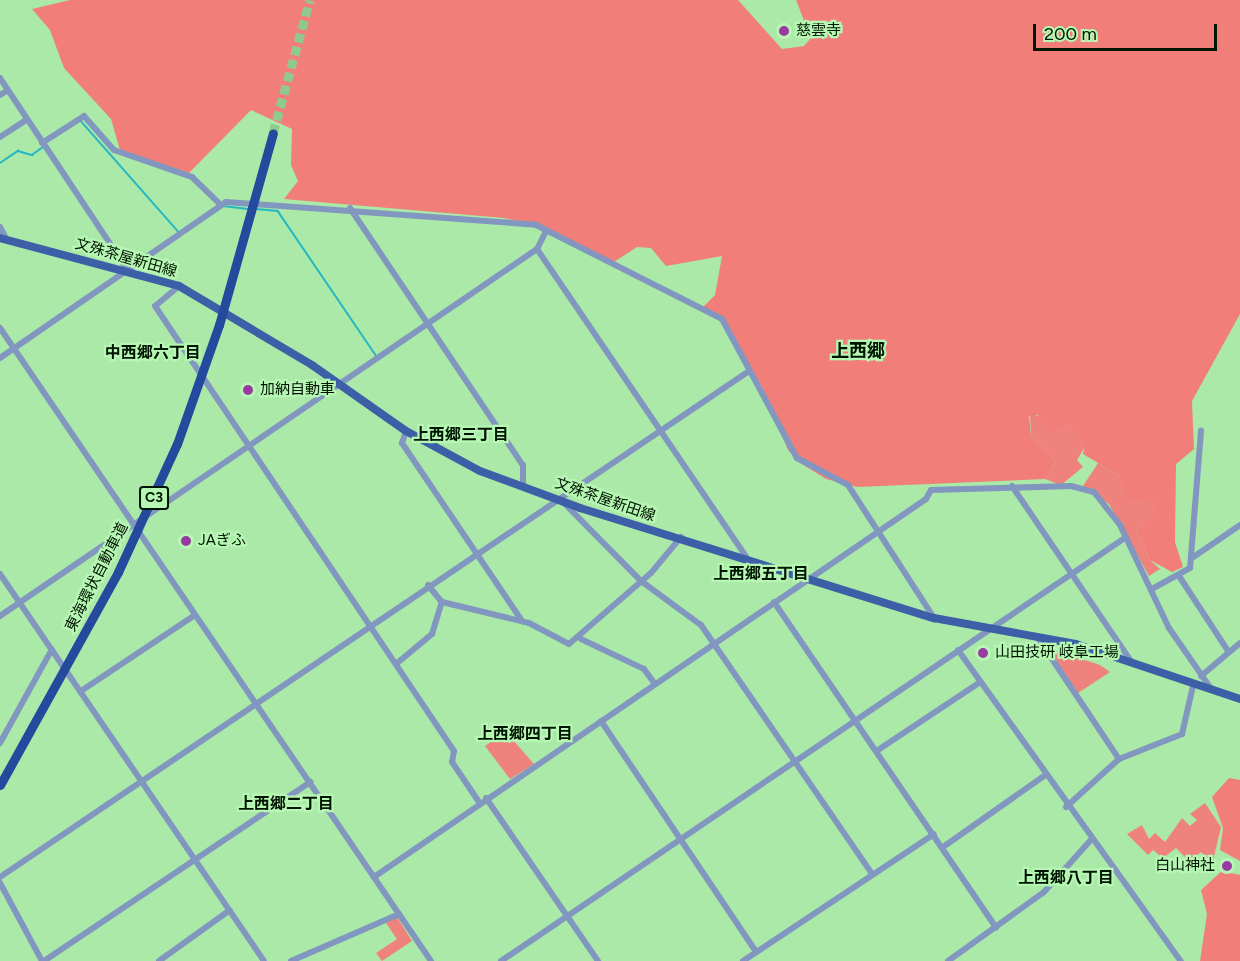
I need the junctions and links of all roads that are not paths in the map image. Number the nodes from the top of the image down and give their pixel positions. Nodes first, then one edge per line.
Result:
1 (0, 78) edge
2 (8, 90) junction
3 (0, 95) edge
4 (26, 120) junction
5 (273, 133) tunnel mouth
6 (0, 137) edge
7 (42, 143) junction
8 (221, 205) junction
9 (350, 208) junction
10 (0, 228) edge
11 (544, 233) junction
12 (4, 239) edge
13 (537, 249) junction
14 (128, 271) junction
15 (179, 286) junction
16 (428, 323) junction
17 (0, 328) edge
18 (14, 348) junction
19 (0, 358) edge
20 (749, 371) junction
21 (340, 384) junction
22 (1201, 430) dead end
23 (406, 431) junction
24 (658, 432) junction
25 (248, 448) junction
26 (523, 485) junction
27 (1012, 486) junction
28 (558, 500) junction
29 (135, 524) junction
30 (1240, 525) edge
31 (877, 531) junction
32 (681, 537) junction
33 (1126, 537) junction
34 (475, 552) junction
35 (746, 557) junction
36 (1192, 558) junction
37 (1073, 573) junction
38 (0, 574) edge
39 (1179, 576) junction
40 (808, 577) junction
41 (641, 581) junction
42 (428, 585) junction
43 (1152, 590) junction
44 (20, 602) junction
45 (442, 602) junction
46 (774, 602) junction
47 (195, 615) junction
48 (0, 616) edge
49 (934, 618) junction
50 (523, 621) junction
51 (369, 625) junction
52 (990, 629) junction
53 (1038, 638) junction
54 (581, 639) junction
55 (714, 642) junction
56 (1240, 643) edge
57 (52, 649) junction
58 (958, 650) junction
59 (1228, 651) junction
60 (396, 664) junction
61 (1135, 667) junction
62 (1201, 676) junction
63 (654, 683) junction
64 (979, 683) junction
65 (1193, 686) junction
66 (81, 691) junction
67 (1212, 691) junction
68 (1240, 699) edge
69 (256, 703) junction
70 (856, 720) junction
71 (601, 721) junction
72 (0, 743) edge
73 (878, 750) junction
74 (1119, 759) junction
75 (796, 760) junction
76 (1044, 776) junction
77 (141, 782) junction
78 (310, 782) junction
79 (0, 785) edge
80 (486, 798) junction
81 (479, 801) junction
82 (1066, 807) junction
83 (934, 834) junction
84 (680, 839) junction
85 (1090, 841) junction
86 (943, 847) junction
87 (195, 860) junction
88 (872, 874) junction
89 (0, 877) edge
90 (374, 877) junction
91 (0, 883) edge
92 (230, 910) junction
93 (399, 914) junction
94 (567, 916) junction
95 (996, 927) junction
96 (756, 952) junction
97 (43, 961) edge
98 (159, 961) edge
99 (264, 961) edge
100 (291, 961) edge
101 (431, 961) edge
102 (501, 961) edge
103 (598, 961) edge
104 (743, 961) edge
105 (948, 961) edge
106 (1181, 961) edge

1 - 2 street
2 - 3 street
2 - 4 street
4 - 6 street
4 - 7 street
5 - 79 highway, 東海環状自動車道 / C3
7 - 8 street
7 - 14 street
8 - 9 street
8 - 14 street
9 - 11 street
9 - 16 street
10 - 12 street
11 - 13 street
11 - 20 street
12 - 14 main road, 文殊茶屋新田線
13 - 16 street
13 - 24 street
14 - 15 main road, 文殊茶屋新田線
14 - 18 street
15 - 21 main road, 文殊茶屋新田線
15 - 25 street
16 - 21 street
16 - 26 street
17 - 18 street
18 - 19 street
18 - 29 street
20 - 24 street
20 - 31 street
21 - 23 main road, 文殊茶屋新田線
21 - 25 street
22 - 36 street
23 - 26 main road, 文殊茶屋新田線
23 - 34 street
24 - 28 street
24 - 35 street
25 - 29 street
25 - 51 street
26 - 28 main road, 文殊茶屋新田線
27 - 31 street
27 - 33 street
27 - 37 street
28 - 32 main road, 文殊茶屋新田線
28 - 34 street
28 - 41 street
29 - 44 street
29 - 47 street
30 - 36 street
31 - 40 street
31 - 49 street
32 - 35 main road, 文殊茶屋新田線
32 - 41 street
33 - 37 street
33 - 43 street
34 - 42 street
34 - 50 street
35 - 40 main road, 文殊茶屋新田線
36 - 39 street
37 - 52 street
37 - 61 street
38 - 44 street
39 - 43 street
39 - 59 street
40 - 46 street
40 - 49 main road, 文殊茶屋新田線
41 - 54 street
41 - 55 street
42 - 45 street
42 - 51 street
43 - 62 street
44 - 48 street
44 - 57 street
45 - 50 street
45 - 60 street
46 - 55 street
46 - 70 street
47 - 66 street
47 - 69 street
49 - 52 main road, 文殊茶屋新田線
50 - 54 street
51 - 60 street
51 - 69 street
52 - 53 main road, 文殊茶屋新田線
52 - 58 street
53 - 61 main road, 文殊茶屋新田線
53 - 74 street
54 - 63 street
55 - 63 street
55 - 75 street
56 - 59 street
57 - 66 street
57 - 72 street
58 - 64 street
58 - 70 street
59 - 62 street
60 - 81 street
61 - 65 main road, 文殊茶屋新田線
62 - 67 street
63 - 71 street
64 - 73 street
64 - 76 street
65 - 67 main road, 文殊茶屋新田線
65 - 74 street
66 - 77 street
67 - 68 main road, 文殊茶屋新田線
69 - 77 street
69 - 78 street
70 - 73 street
70 - 75 street
71 - 80 street
71 - 84 street
73 - 83 street
74 - 82 street
75 - 84 street
75 - 88 street
76 - 82 street
76 - 86 street
77 - 87 street
77 - 89 street
78 - 87 street
78 - 90 street
80 - 81 street
80 - 94 street
81 - 90 street
82 - 85 street
83 - 86 street
83 - 88 street
84 - 94 street
84 - 96 street
85 - 95 street
85 - 106 street
86 - 95 street
87 - 92 street
87 - 97 street
88 - 96 street
90 - 93 street
91 - 97 street
92 - 98 street
92 - 99 street
93 - 100 street
93 - 101 street
94 - 102 street
94 - 103 street
95 - 105 street
96 - 104 street

